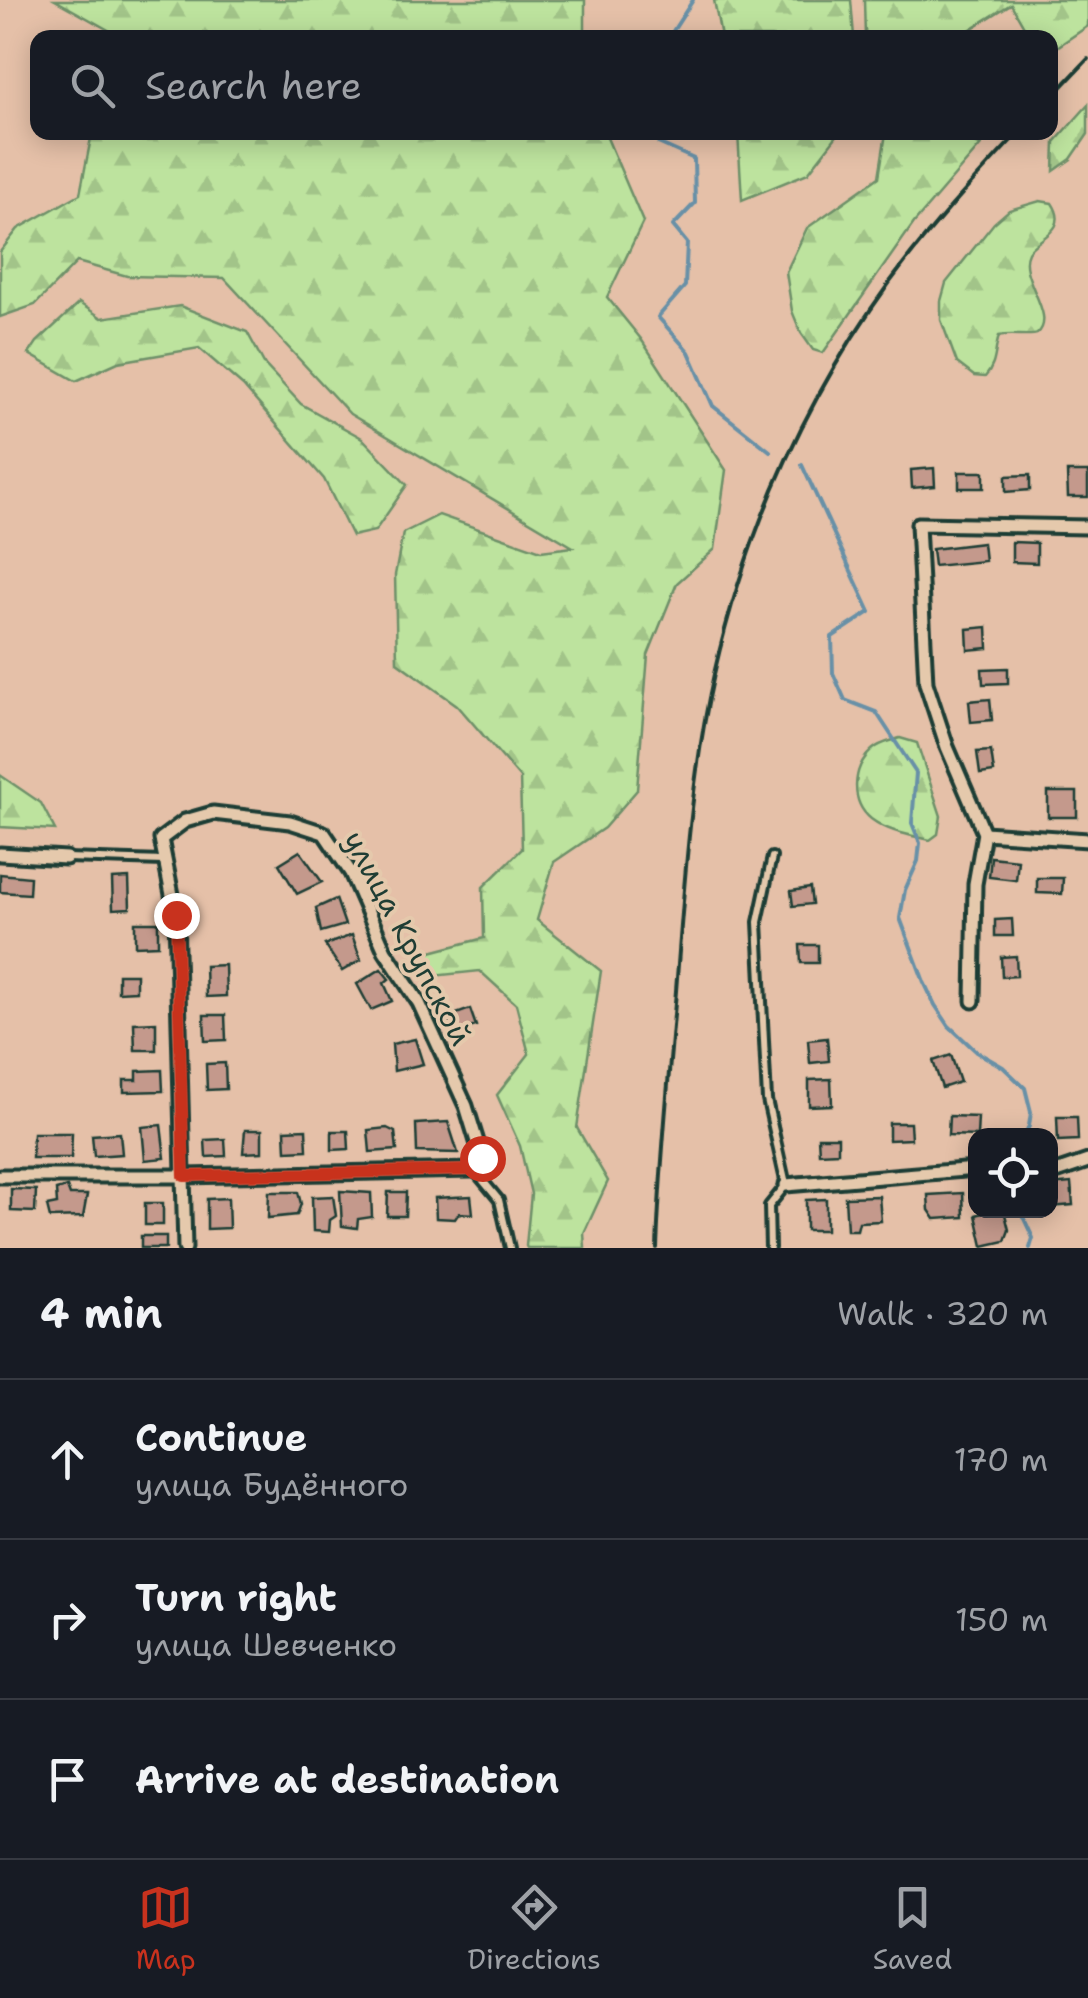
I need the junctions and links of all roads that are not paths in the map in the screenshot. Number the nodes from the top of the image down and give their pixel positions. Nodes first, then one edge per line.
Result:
1 (1088, 526) edge
2 (984, 834) junction
3 (1088, 840) edge
4 (0, 854) edge
5 (772, 856) dead end
6 (66, 858) joint
7 (166, 862) junction
8 (974, 1001) dead end
9 (1088, 1161) edge
10 (474, 1170) junction
11 (968, 1170) edge
12 (1058, 1171) edge
13 (0, 1176) edge
14 (184, 1176) junction
15 (786, 1185) junction
16 (185, 1248) edge
17 (510, 1248) edge
18 (770, 1248) edge

1 - 2 street
2 - 3 street
2 - 8 street
4 - 6 street
5 - 15 lane
6 - 7 lane
7 - 10 street, улица Крупской
7 - 14 street
9 - 12 street
10 - 14 street
10 - 17 lane
11 - 15 street
13 - 14 street
14 - 16 street
15 - 18 lane

